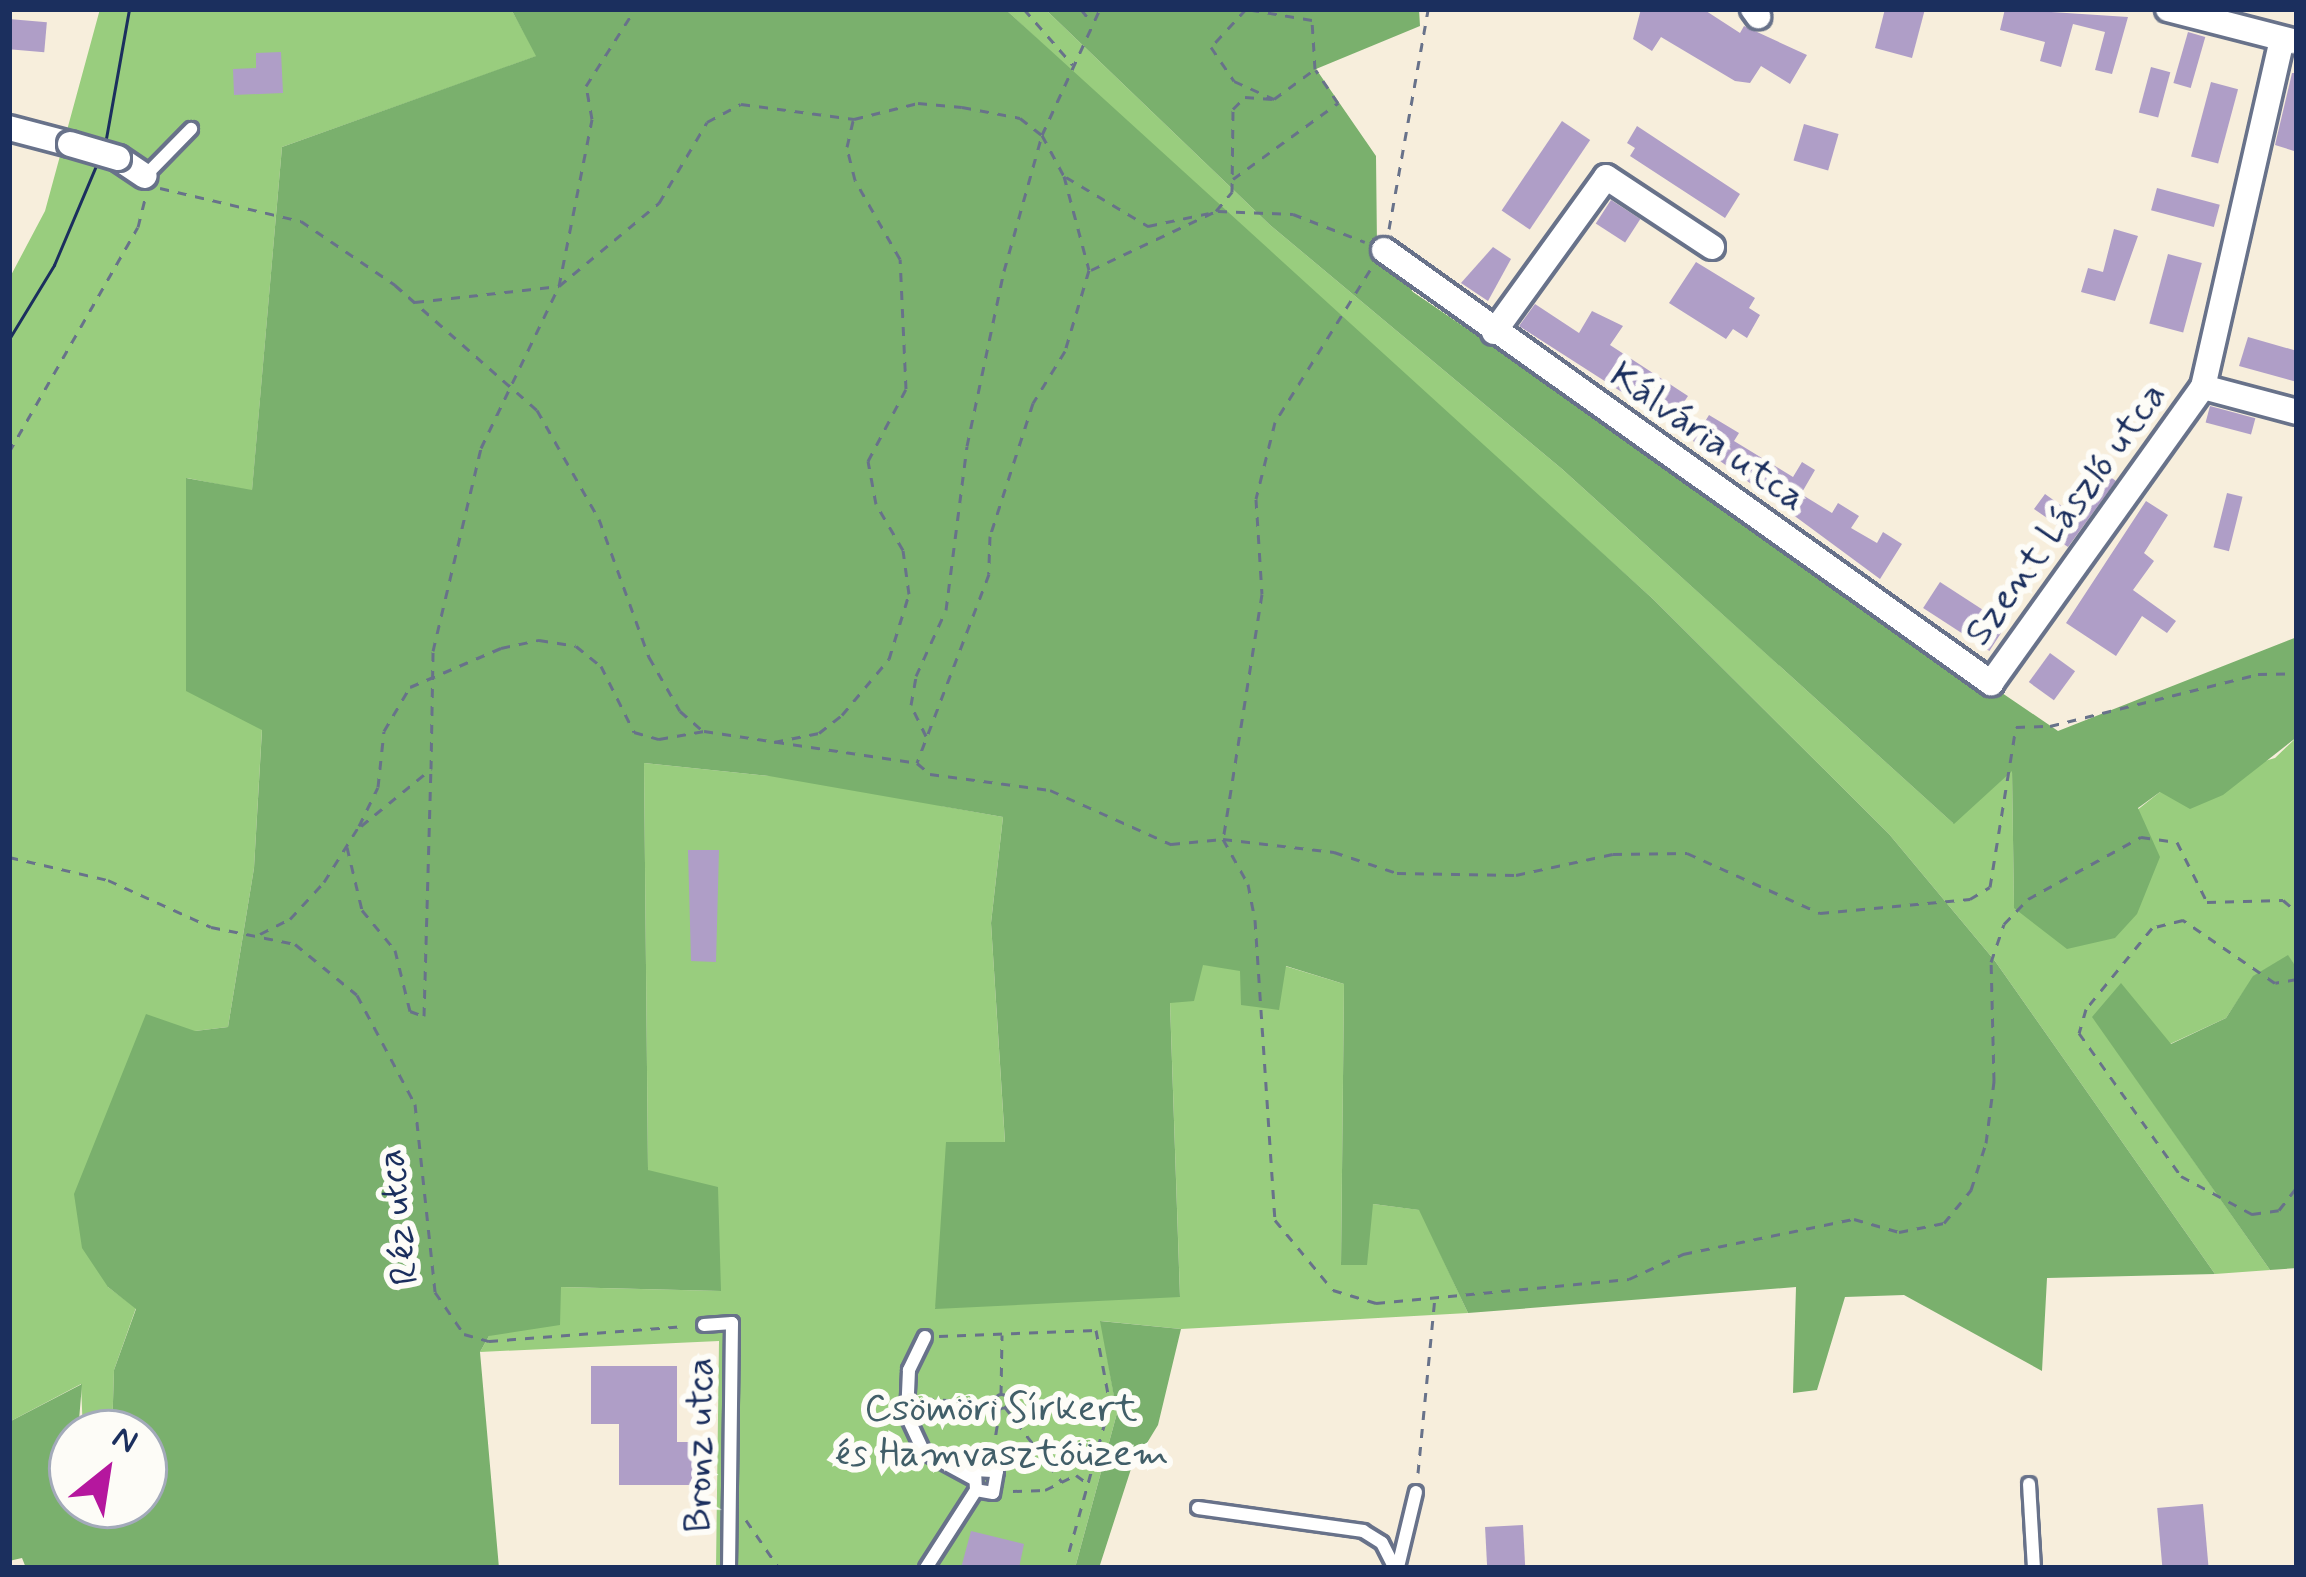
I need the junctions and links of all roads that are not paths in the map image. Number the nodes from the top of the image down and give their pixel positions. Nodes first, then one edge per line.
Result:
1 (2168, 9) edge
2 (2289, 40) edge
3 (9, 128) edge
4 (191, 129) dead end
5 (145, 176) joint
6 (1712, 247) dead end
7 (1384, 250) road end
8 (1494, 332) junction
9 (2203, 387) junction
10 (2297, 412) edge
11 (1991, 683) joint
12 (704, 1325) road end
13 (925, 1336) road end
14 (974, 1484) junction
15 (2029, 1484) dead end
16 (1416, 1492) road end
17 (1198, 1508) dead end
18 (729, 1568) edge
19 (926, 1568) edge
20 (1396, 1568) edge
21 (2034, 1568) edge

1 - 2 street
2 - 9 street, Szent László utca
3 - 5 street, bridge
4 - 5 lane
6 - 8 street
7 - 8 street, Kálvária utca
8 - 11 street, Kálvária utca
9 - 10 street
9 - 11 street, Szent László utca
12 - 18 lane, Bronz utca
13 - 14 lane
14 - 14 lane
14 - 19 lane
15 - 21 lane
16 - 20 lane
17 - 20 lane

